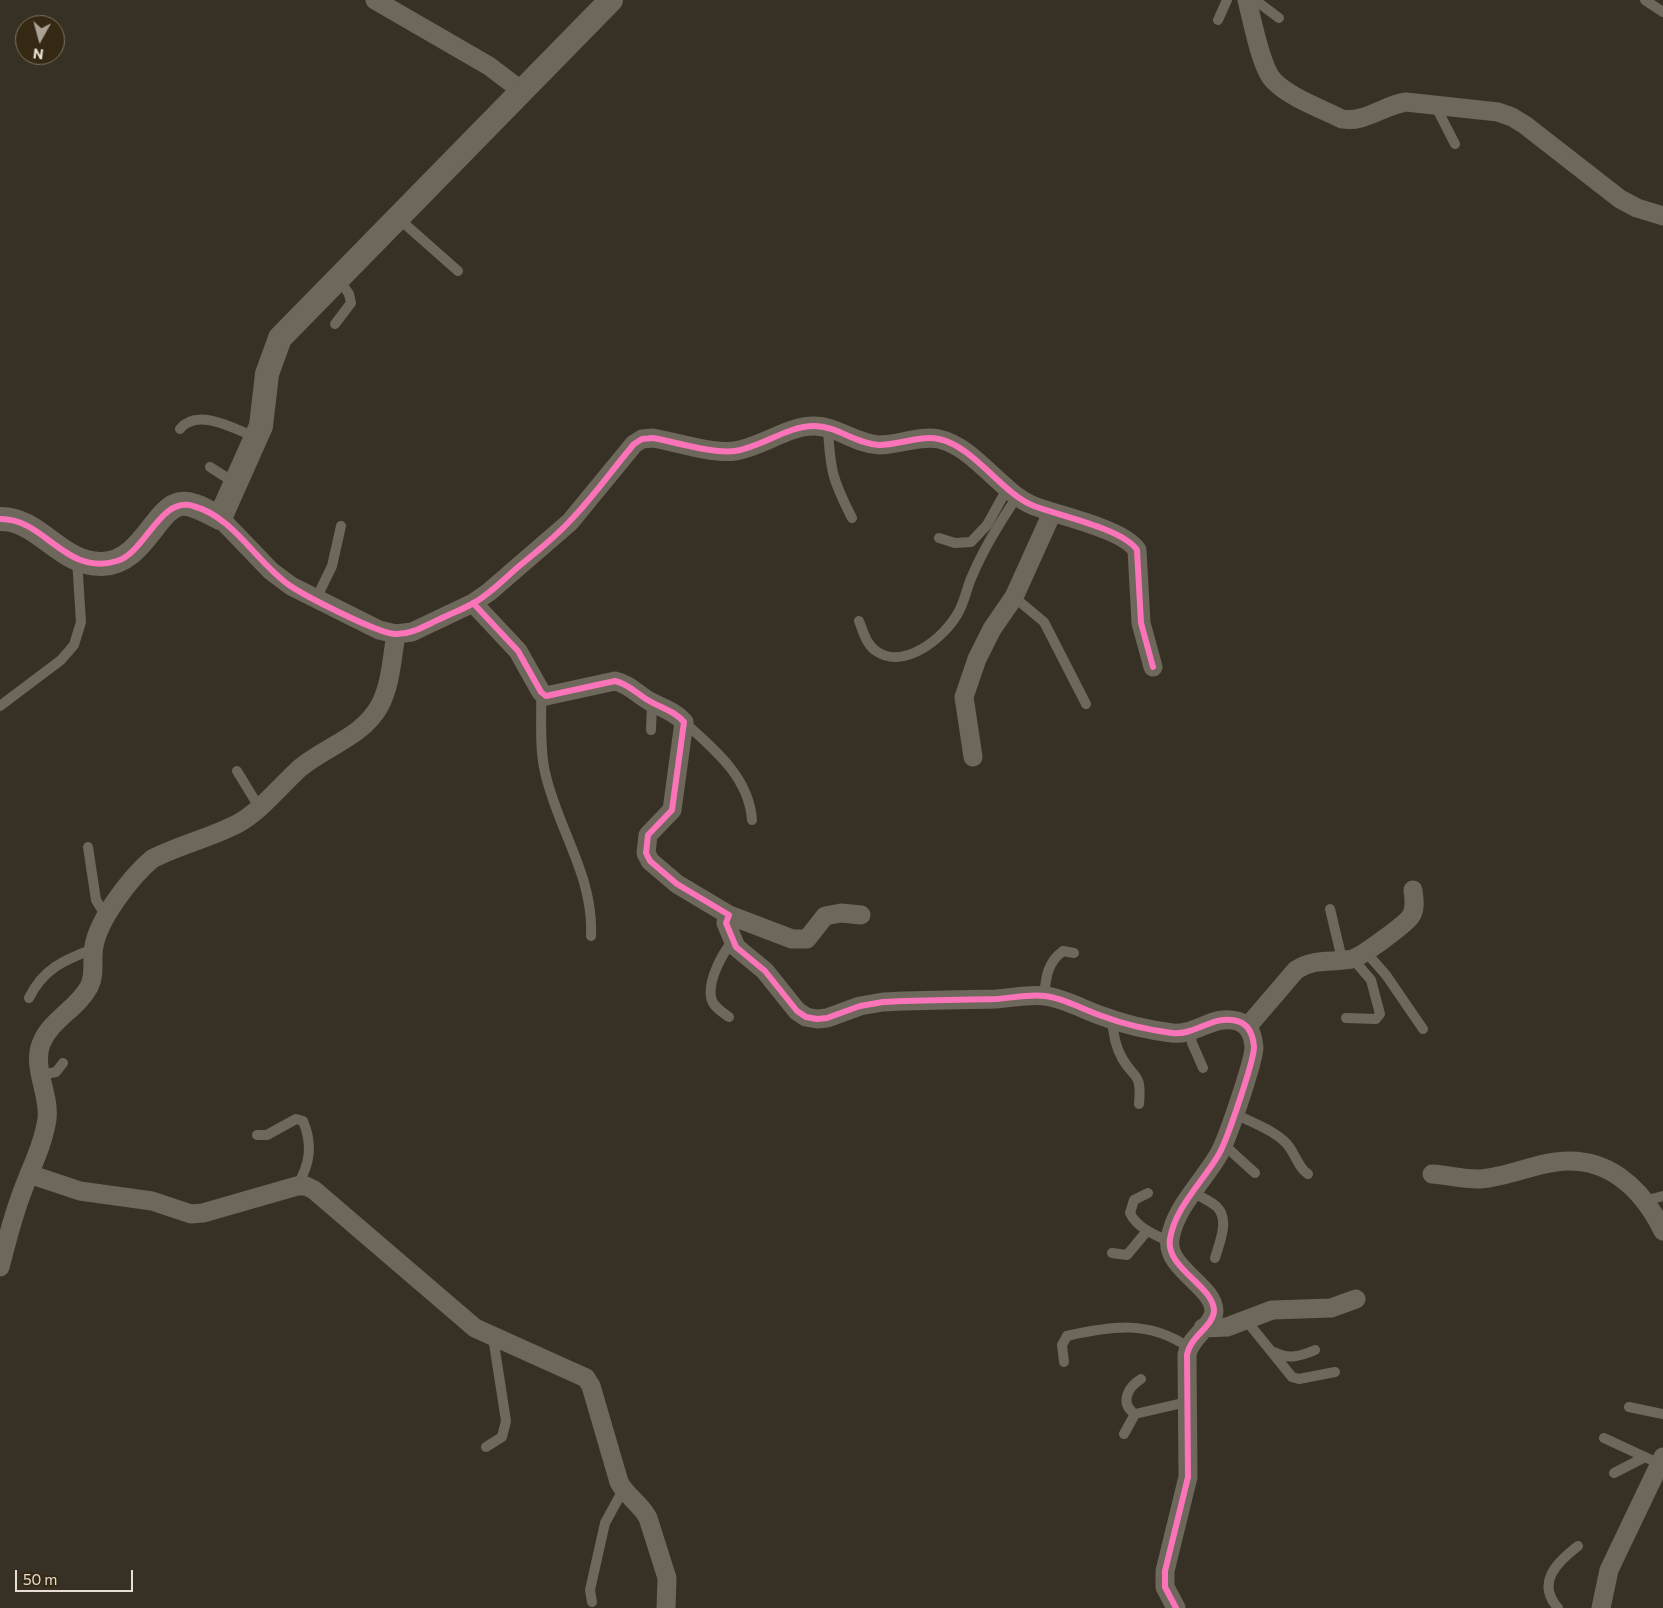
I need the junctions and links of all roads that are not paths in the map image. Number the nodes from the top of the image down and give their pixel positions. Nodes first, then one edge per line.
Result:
1 (376, 0) edge
2 (611, 0) edge
3 (1227, 0) edge
4 (1247, 0) edge
5 (1255, 0) edge
6 (1645, 0) edge
7 (1663, 12) edge
8 (1279, 18) dead end
9 (1218, 20) dead end
10 (522, 91) junction
11 (1435, 105) junction
12 (1455, 144) dead end
13 (1663, 216) edge
14 (397, 218) junction
15 (458, 271) dead end
16 (338, 278) junction
17 (335, 324) dead end
18 (260, 427) junction
19 (828, 428) junction
20 (180, 429) dead end
21 (210, 467) dead end
22 (235, 483) junction
23 (1012, 493) junction
24 (1052, 513) junction
25 (220, 518) junction
26 (852, 518) dead end
27 (0, 519) edge
28 (341, 526) dead end
29 (939, 538) dead end
30 (77, 559) junction
31 (1014, 597) junction
32 (316, 599) junction
33 (473, 603) junction
34 (859, 621) dead end
35 (396, 634) junction
36 (1152, 667) dead end
37 (541, 692) junction
38 (652, 703) junction
39 (1086, 704) dead end
40 (0, 706) edge
41 (684, 722) junction
42 (651, 730) dead end
43 (973, 757) dead end
44 (237, 771) dead end
45 (259, 807) junction
46 (752, 820) dead end
47 (88, 847) dead end
48 (1413, 890) dead end
49 (1330, 909) dead end
50 (729, 914) junction
51 (106, 916) junction
52 (861, 916) dead end
53 (590, 936) dead end
54 (732, 942) junction
55 (93, 949) junction
56 (1074, 953) dead end
57 (1354, 956) junction
58 (1044, 996) junction
59 (29, 998) dead end
60 (729, 1017) dead end
61 (1346, 1018) dead end
62 (1112, 1020) junction
63 (1248, 1026) junction
64 (1423, 1029) dead end
65 (1190, 1032) junction
66 (63, 1063) dead end
67 (1204, 1068) dead end
68 (41, 1075) junction
69 (1139, 1104) dead end
70 (1233, 1113) junction
71 (257, 1135) dead end
72 (1223, 1144) junction
73 (1255, 1173) dead end
74 (29, 1174) junction
75 (1308, 1174) dead end
76 (1432, 1174) dead end
77 (297, 1186) junction
78 (1193, 1192) junction
79 (1148, 1193) dead end
80 (1663, 1196) edge
81 (1644, 1201) junction
82 (1148, 1231) junction
83 (1663, 1231) edge
84 (1170, 1242) junction
85 (1112, 1253) dead end
86 (1215, 1258) dead end
87 (0, 1267) edge
88 (1356, 1299) dead end
89 (1245, 1319) junction
90 (1203, 1328) junction
91 (493, 1337) junction
92 (1188, 1347) junction
93 (1315, 1350) dead end
94 (1271, 1351) junction
95 (1064, 1362) dead end
96 (1335, 1372) dead end
97 (1141, 1379) dead end
98 (1187, 1402) junction
99 (1629, 1406) dead end
100 (1135, 1414) junction
101 (1663, 1414) edge
102 (1124, 1434) dead end
103 (1604, 1438) dead end
104 (486, 1447) dead end
105 (1657, 1467) edge
106 (1614, 1473) dead end
107 (623, 1490) junction
108 (1578, 1546) dead end
109 (592, 1602) dead end
110 (666, 1608) edge
111 (1176, 1608) edge
112 (1558, 1608) edge
113 (1601, 1608) edge

1 - 10 street
2 - 10 street
3 - 9 lane
4 - 11 street
5 - 8 lane
6 - 7 lane
10 - 14 street
11 - 12 lane
11 - 13 street
14 - 15 lane
14 - 16 street
16 - 17 lane
16 - 18 street
18 - 20 lane
18 - 22 street
19 - 23 street
19 - 26 lane
19 - 33 street
21 - 22 lane
22 - 25 street
23 - 24 street
23 - 29 lane
23 - 34 lane
24 - 31 street
24 - 36 street
25 - 30 street
25 - 32 street
27 - 30 street
28 - 32 lane
30 - 40 lane
31 - 39 lane
31 - 43 street
32 - 35 street
33 - 35 street
33 - 37 street
35 - 45 street
37 - 38 street
37 - 53 lane
38 - 41 street
38 - 42 lane
41 - 46 lane
41 - 50 street
44 - 45 lane
45 - 51 street
47 - 51 lane
48 - 57 street
49 - 57 lane
50 - 52 street
50 - 54 street
51 - 55 street
54 - 58 street
54 - 60 lane
55 - 59 lane
55 - 68 street
56 - 58 lane
57 - 61 lane
57 - 63 street
57 - 64 lane
58 - 62 street
62 - 65 street
62 - 69 lane
63 - 65 street
63 - 70 street
65 - 67 lane
66 - 68 lane
68 - 74 street
70 - 72 street
70 - 75 lane
71 - 77 lane
72 - 73 lane
72 - 78 street
74 - 77 street
74 - 87 street
76 - 81 street
77 - 91 street
78 - 84 street
78 - 86 lane
79 - 82 lane
80 - 81 lane
81 - 83 street
82 - 84 lane
82 - 85 lane
84 - 90 street
88 - 89 street
89 - 90 street
89 - 94 lane
90 - 92 street
91 - 104 lane
91 - 107 street
92 - 95 lane
92 - 98 street
93 - 94 lane
94 - 96 lane
97 - 100 lane
98 - 100 lane
98 - 111 street
99 - 101 lane
100 - 102 lane
103 - 105 lane
105 - 106 lane
105 - 113 street
107 - 109 lane
107 - 110 street
108 - 112 lane

